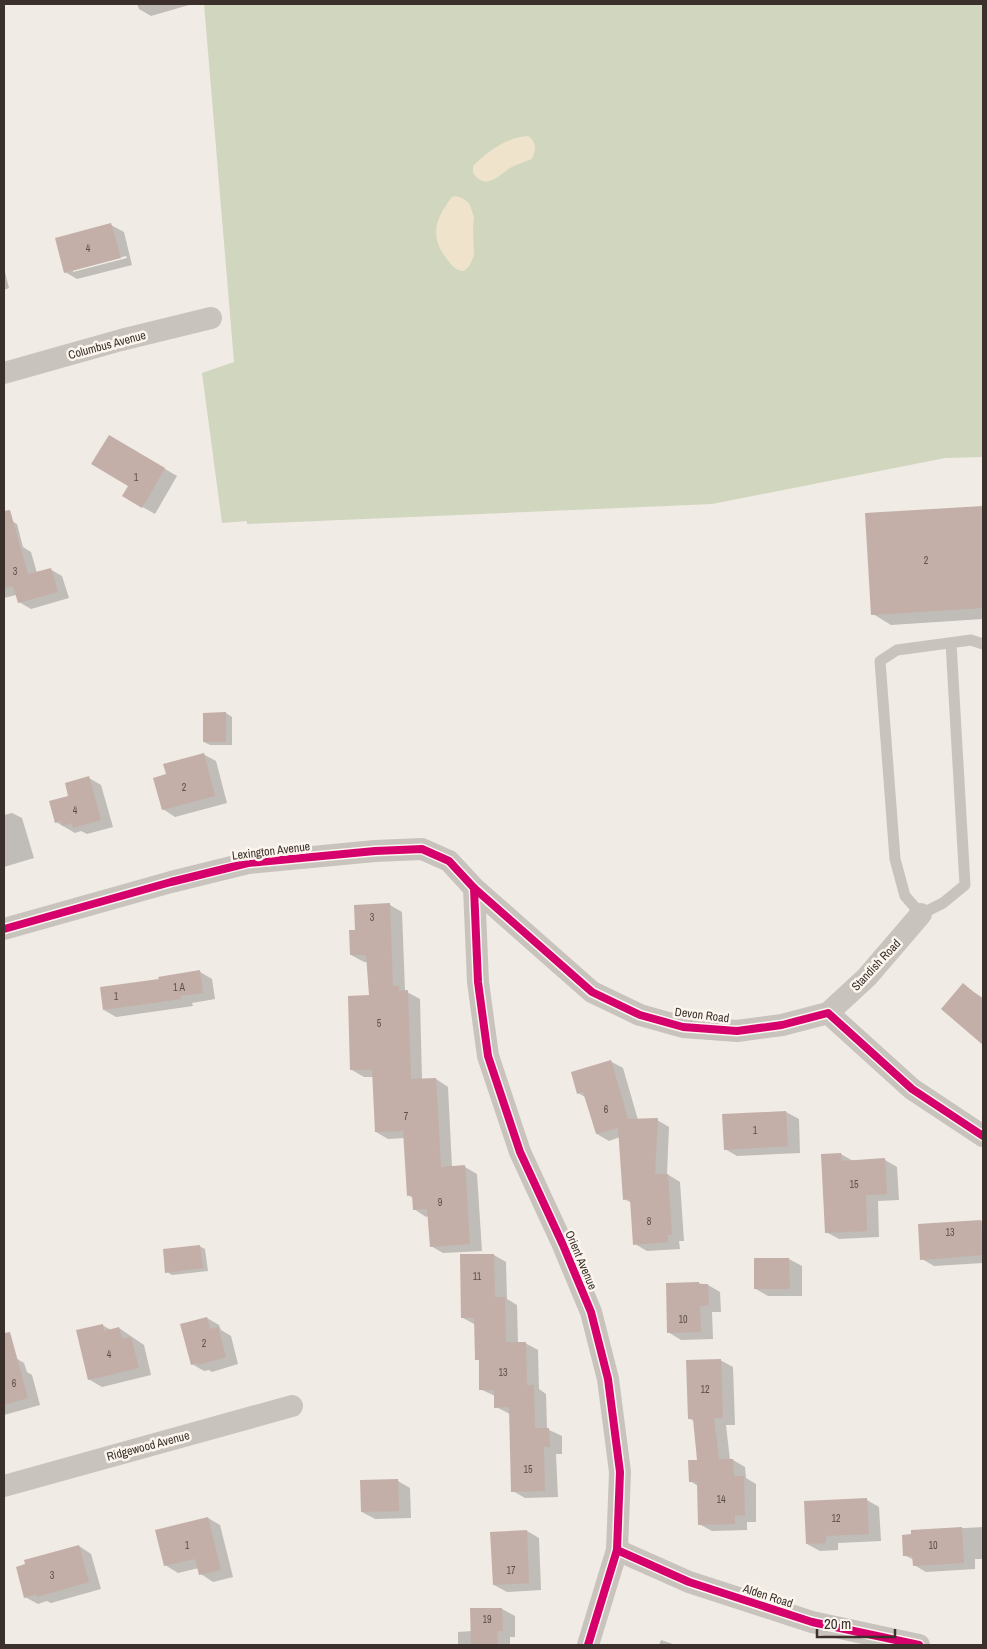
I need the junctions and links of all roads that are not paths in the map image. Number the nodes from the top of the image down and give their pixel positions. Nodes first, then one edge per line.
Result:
1 (211, 318) dead end
2 (4, 373) edge
3 (951, 643) junction
4 (983, 644) edge
5 (474, 888) junction
6 (921, 914) junction
7 (4, 929) edge
8 (828, 1013) junction
9 (983, 1136) edge
10 (292, 1406) dead end
11 (4, 1486) edge
12 (617, 1550) junction
13 (861, 1639) edge
14 (588, 1645) edge
15 (918, 1645) edge

1 - 2 street, Columbus Avenue
3 - 4 lane
3 - 6 lane
3 - 6 lane
5 - 7 street, Lexington Avenue
5 - 8 street, Devon Road
5 - 12 street, Orient Avenue
6 - 8 street, Standish Road
8 - 9 street
10 - 11 street, Ridgewood Avenue
12 - 13 street, Alden Road
12 - 14 street, Orient Avenue
13 - 15 street, Alden Road

